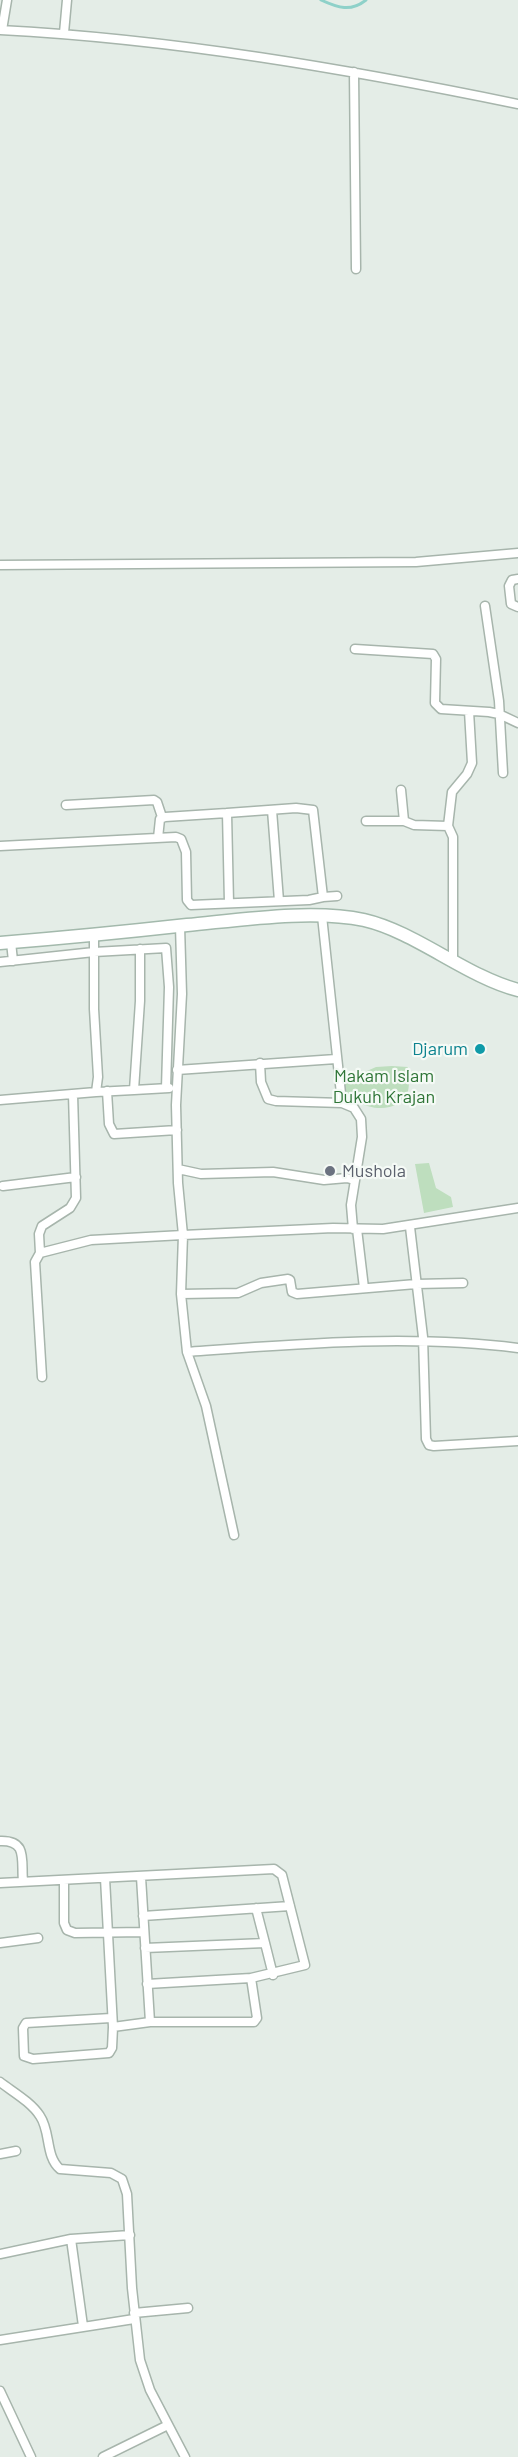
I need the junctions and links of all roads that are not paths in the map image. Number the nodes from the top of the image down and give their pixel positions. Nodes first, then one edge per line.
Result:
1 (7, 0) edge
2 (67, 0) edge
3 (1, 30) edge
4 (64, 33) junction
5 (354, 72) junction
6 (518, 104) edge
7 (356, 269) dead end
8 (518, 553) edge
9 (0, 565) edge
10 (518, 579) edge
11 (485, 606) dead end
12 (518, 607) edge
13 (356, 649) dead end
14 (469, 711) junction
15 (499, 714) junction
16 (518, 723) edge
17 (503, 773) dead end
18 (401, 790) dead end
19 (66, 805) dead end
20 (272, 810) junction
21 (227, 813) junction
22 (162, 818) junction
23 (366, 821) dead end
24 (404, 821) junction
25 (448, 826) junction
26 (158, 838) junction
27 (0, 846) edge
28 (338, 896) dead end
29 (323, 897) junction
30 (279, 901) junction
31 (229, 903) junction
32 (211, 907) junction
33 (253, 912) junction
34 (322, 916) junction
35 (211, 922) junction
36 (180, 926) junction
37 (94, 935) junction
38 (6, 943) edge
39 (140, 949) junction
40 (94, 951) junction
41 (13, 961) junction
42 (0, 962) edge
43 (453, 962) junction
44 (518, 990) edge
45 (336, 1059) junction
46 (260, 1063) junction
47 (177, 1070) junction
48 (176, 1087) junction
49 (166, 1088) junction
50 (134, 1090) junction
51 (107, 1091) junction
52 (96, 1092) junction
53 (73, 1094) junction
54 (0, 1100) edge
55 (342, 1102) junction
56 (177, 1130) junction
57 (178, 1169) junction
58 (76, 1177) junction
59 (354, 1180) junction
60 (3, 1186) dead end
61 (518, 1208) edge
62 (410, 1227) junction
63 (355, 1229) junction
64 (183, 1235) junction
65 (40, 1253) junction
66 (463, 1283) dead end
67 (416, 1284) junction
68 (364, 1288) junction
69 (181, 1294) junction
70 (422, 1343) junction
71 (518, 1348) edge
72 (187, 1352) junction
73 (42, 1377) dead end
74 (518, 1441) edge
75 (234, 1535) dead end
76 (0, 1841) edge
77 (141, 1877) junction
78 (105, 1878) junction
79 (64, 1880) junction
80 (23, 1882) junction
81 (0, 1883) edge
82 (290, 1906) junction
83 (256, 1908) junction
84 (143, 1916) junction
85 (108, 1932) junction
86 (144, 1932) junction
87 (38, 1938) dead end
88 (0, 1943) edge
89 (265, 1943) junction
90 (145, 1948) junction
91 (273, 1975) junction
92 (251, 1978) junction
93 (147, 1984) junction
94 (112, 2022) junction
95 (150, 2022) junction
96 (0, 2082) edge
97 (16, 2151) dead end
98 (0, 2154) edge
99 (130, 2235) junction
100 (71, 2239) junction
101 (0, 2254) edge
102 (188, 2308) dead end
103 (134, 2316) junction
104 (83, 2326) junction
105 (0, 2340) edge
106 (0, 2391) edge
107 (168, 2425) junction
108 (31, 2457) edge
109 (103, 2457) edge
110 (185, 2457) edge

1 - 3 street
2 - 4 street
3 - 4 street
4 - 5 street
5 - 6 street
5 - 7 street
8 - 9 street
10 - 12 street
11 - 15 street
13 - 14 street
14 - 15 street
14 - 25 street
15 - 16 street
15 - 17 street
18 - 24 street
19 - 22 street
20 - 21 street
20 - 29 street
20 - 30 street
21 - 22 street
21 - 31 street
22 - 26 street
23 - 24 street
24 - 25 street
25 - 43 street
26 - 27 street
26 - 32 street
28 - 29 street
29 - 30 street
30 - 33 street
31 - 32 street
31 - 33 street
32 - 35 street
33 - 34 street
33 - 35 street
34 - 43 street
34 - 45 street
35 - 36 street
36 - 37 street
36 - 47 street
37 - 38 street
37 - 40 street
38 - 41 street
39 - 40 street
39 - 49 street
39 - 50 street
40 - 41 street
40 - 52 street
41 - 42 street
43 - 44 street
45 - 46 street
45 - 55 street
46 - 47 street
46 - 55 street
47 - 48 street
48 - 49 street
48 - 56 street
49 - 50 street
50 - 51 street
51 - 52 street
51 - 56 street
52 - 53 street
53 - 54 street
53 - 58 street
55 - 59 street
56 - 57 street
57 - 59 street
57 - 64 street
58 - 60 street
58 - 65 street
59 - 63 street
61 - 62 street
62 - 63 street
62 - 67 street
63 - 64 street
63 - 68 street
64 - 65 street
64 - 69 street
65 - 73 street
66 - 67 street
67 - 68 street
67 - 70 street
68 - 69 street
69 - 72 street
70 - 71 street
70 - 72 street
70 - 74 street
72 - 75 street
76 - 80 street
77 - 78 street
77 - 82 street
77 - 84 street
78 - 79 street
78 - 85 street
79 - 80 street
79 - 85 street
80 - 81 street
82 - 83 street
82 - 91 street
83 - 84 street
83 - 89 street
84 - 86 street
85 - 86 street
85 - 94 street
86 - 90 street
87 - 88 street
89 - 90 street
89 - 91 street
90 - 93 street
91 - 92 street
92 - 93 street
92 - 95 street
93 - 95 street
94 - 94 street
94 - 95 street
96 - 99 street
97 - 98 street
99 - 100 street
99 - 103 street
100 - 101 street
100 - 104 street
102 - 103 street
103 - 104 street
103 - 107 street
104 - 105 street
106 - 108 street
107 - 109 street
107 - 110 street

